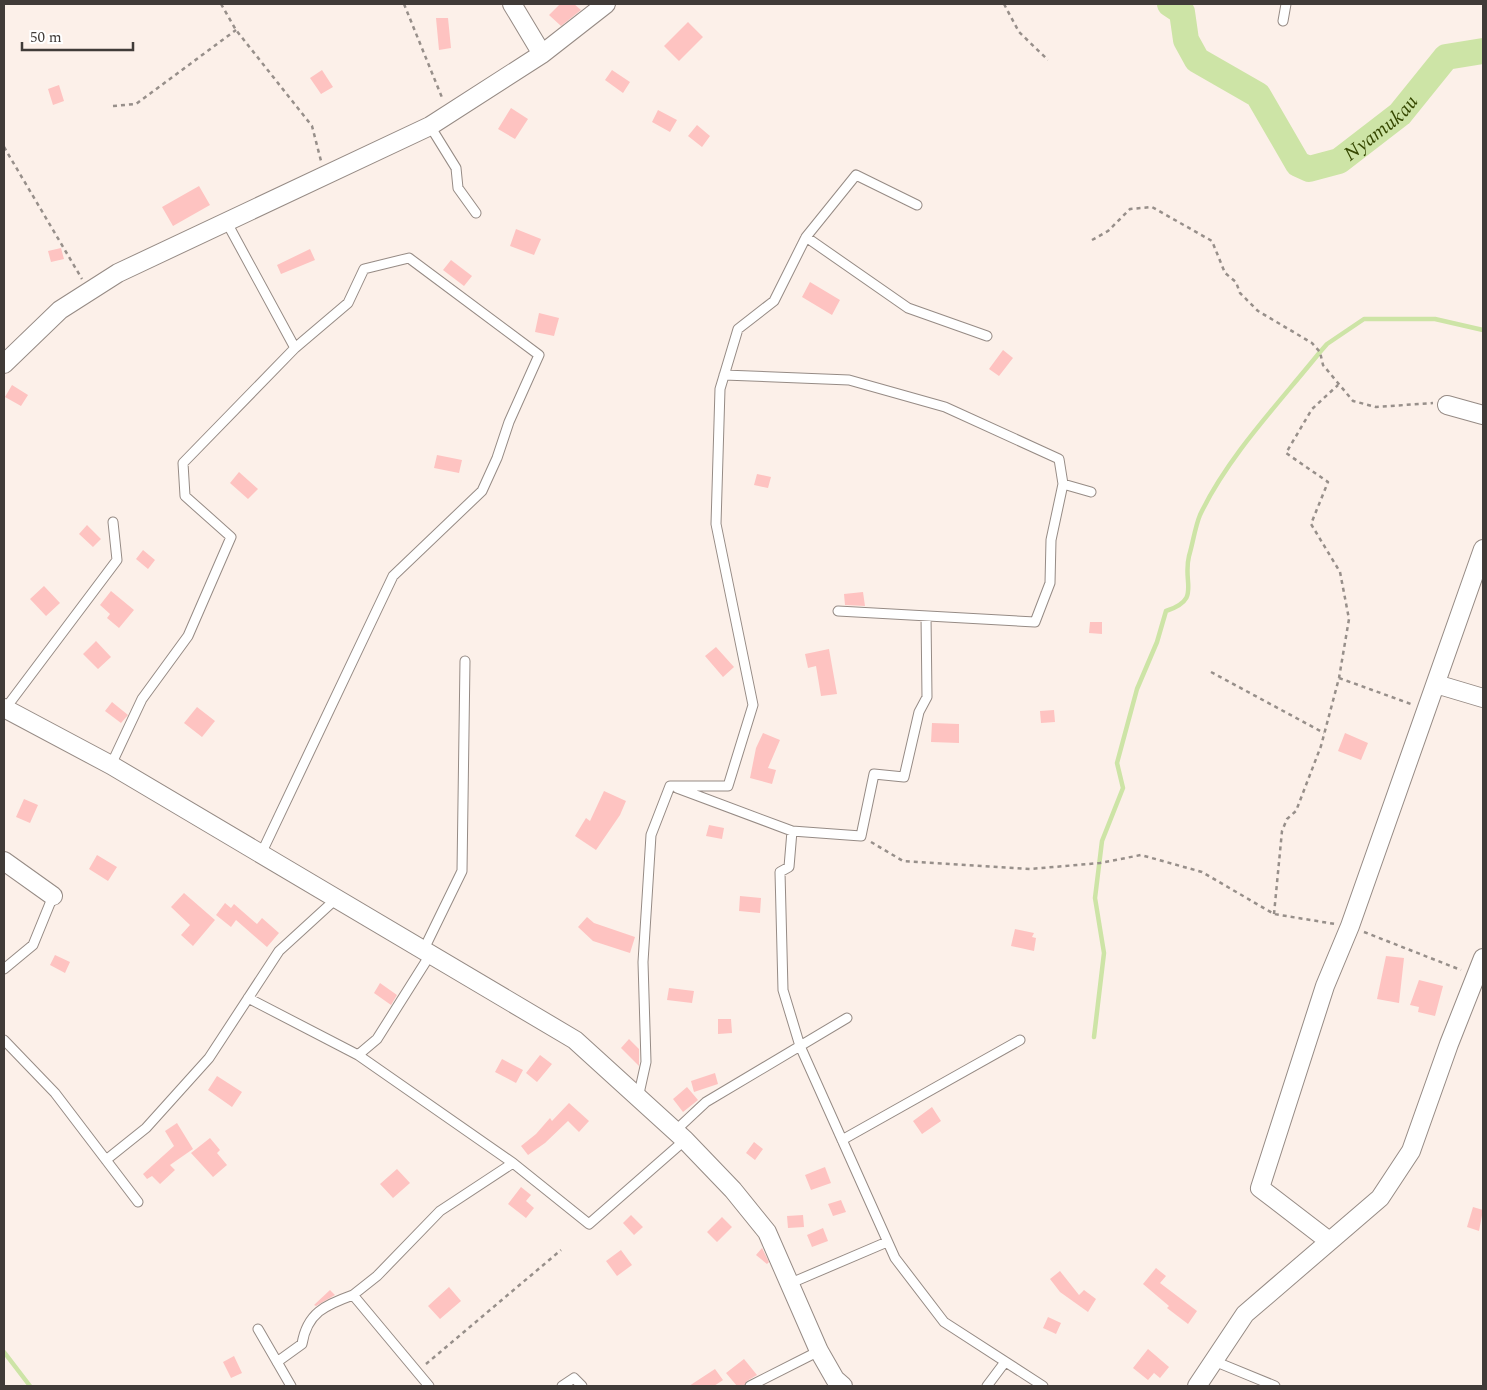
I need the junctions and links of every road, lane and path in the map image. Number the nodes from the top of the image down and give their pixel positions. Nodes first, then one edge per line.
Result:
1 (221, 4) edge
2 (404, 4) edge
3 (512, 4) edge
4 (606, 4) edge
5 (1004, 4) edge
6 (1286, 4) edge
7 (1283, 21) dead end
8 (236, 30) junction
9 (542, 54) junction
10 (1048, 60) dead end
11 (113, 106) dead end
12 (448, 114) junction
13 (430, 126) junction
14 (4, 147) edge
15 (324, 175) junction
16 (918, 205) dead end
17 (476, 213) dead end
18 (226, 221) junction
19 (806, 237) junction
20 (1092, 240) dead end
21 (89, 291) junction
22 (987, 336) dead end
23 (295, 348) junction
24 (4, 364) edge
25 (724, 375) junction
26 (1338, 385) junction
27 (1447, 405) joint
28 (1483, 415) edge
29 (1063, 484) junction
30 (1091, 492) dead end
31 (112, 522) dead end
32 (1483, 549) edge
33 (838, 611) dead end
34 (926, 616) junction
35 (465, 660) dead end
36 (1211, 672) dead end
37 (1339, 678) junction
38 (1436, 684) junction
39 (1483, 698) edge
40 (5, 708) edge
41 (1426, 710) junction
42 (1324, 733) junction
43 (111, 765) junction
44 (670, 786) junction
45 (792, 831) junction
46 (861, 836) junction
47 (261, 854) junction
48 (4, 860) edge
49 (53, 896) joint
50 (337, 897) junction
51 (1274, 914) junction
52 (1350, 926) junction
53 (427, 953) junction
54 (1483, 958) edge
55 (4, 969) edge
56 (1479, 982) edge
57 (248, 998) junction
58 (847, 1018) dead end
59 (4, 1040) edge
60 (1020, 1040) dead end
61 (800, 1046) junction
62 (358, 1055) junction
63 (638, 1098) junction
64 (680, 1136) junction
65 (842, 1140) junction
66 (106, 1160) junction
67 (513, 1163) junction
68 (138, 1202) dead end
69 (1329, 1241) junction
70 (888, 1242) junction
71 (562, 1250) dead end
72 (791, 1283) junction
73 (353, 1295) junction
74 (258, 1329) dead end
75 (819, 1352) junction
76 (1214, 1361) junction
77 (277, 1362) junction
78 (1005, 1362) junction
79 (418, 1372) junction
80 (291, 1386) edge
81 (430, 1386) edge
82 (562, 1386) edge
83 (582, 1386) edge
84 (750, 1386) edge
85 (843, 1386) edge
86 (987, 1386) edge
87 (1043, 1386) edge
88 (1197, 1386) edge
89 (1275, 1386) edge

1 - 8 path
2 - 12 path
3 - 9 street
4 - 9 street
5 - 10 path
6 - 7 lane
8 - 11 path
8 - 15 path
9 - 12 street
12 - 13 street
13 - 15 street
13 - 17 lane
14 - 21 path
15 - 18 street
16 - 19 lane
18 - 21 street
18 - 23 lane
19 - 22 lane
19 - 25 lane
20 - 26 path
21 - 24 street
23 - 43 lane
23 - 47 lane
25 - 29 lane
25 - 44 lane
26 - 27 path
26 - 37 path
27 - 28 street
29 - 30 lane
29 - 34 lane
31 - 40 lane
32 - 38 street
33 - 34 lane
34 - 46 lane
35 - 53 lane
36 - 42 path
37 - 41 path
37 - 42 path
38 - 39 street
38 - 41 street
40 - 43 street
41 - 52 street
42 - 51 path
43 - 47 street
44 - 45 lane
44 - 63 lane
45 - 46 lane
45 - 61 lane
46 - 51 path
47 - 50 street
48 - 49 street
49 - 55 lane
50 - 53 street
50 - 57 lane
51 - 52 path
52 - 56 path
52 - 69 street
53 - 62 lane
53 - 63 street
54 - 56 street
56 - 69 street
57 - 62 lane
57 - 66 lane
58 - 61 lane
59 - 66 lane
60 - 65 lane
61 - 64 lane
61 - 65 lane
62 - 67 lane
63 - 64 street
64 - 67 lane
64 - 72 street
65 - 70 lane
66 - 68 lane
67 - 73 lane
69 - 76 street
70 - 72 lane
70 - 78 lane
71 - 79 path
72 - 75 street
73 - 77 lane
73 - 79 lane
74 - 77 lane
75 - 84 lane
75 - 85 street
76 - 88 street
76 - 89 lane
77 - 80 lane
78 - 86 lane
78 - 87 lane
79 - 81 lane
82 - 83 lane

